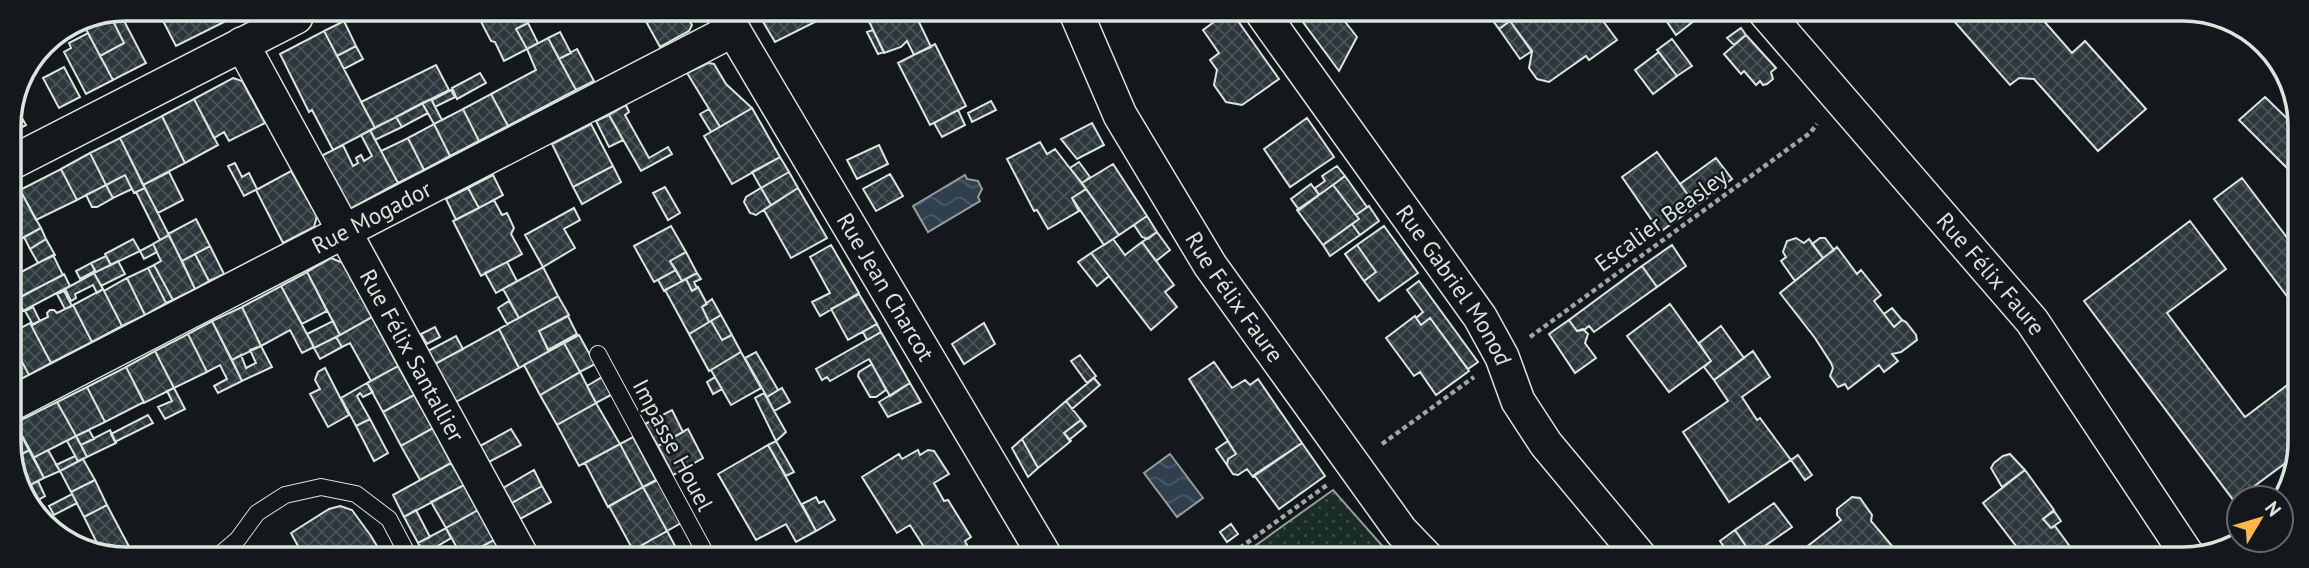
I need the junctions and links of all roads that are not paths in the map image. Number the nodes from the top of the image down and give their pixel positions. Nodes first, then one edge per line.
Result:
1 (288, 21) edge
2 (1080, 21) edge
3 (1268, 21) edge
4 (1773, 21) edge
5 (729, 23) edge
6 (242, 44) junction
7 (21, 158) edge
8 (345, 233) junction
9 (598, 354) dead end
10 (21, 399) edge
11 (229, 547) edge
12 (404, 547) edge
13 (517, 547) edge
14 (702, 547) edge
15 (1039, 547) edge
16 (1416, 547) edge
17 (1632, 547) edge
18 (2182, 547) edge

1 - 6 street
2 - 16 street, Rue Félix Faure
3 - 17 street, Rue Gabriel Monod
4 - 18 street, Rue Félix Faure
5 - 8 street, Rue Mogador
5 - 15 street, Rue Jean Charcot
6 - 7 street
6 - 8 street, Rue Félix Santallier
8 - 10 street, Rue Mogador
8 - 13 street, Rue Félix Santallier
9 - 14 lane, Impasse Houel
11 - 12 lane

